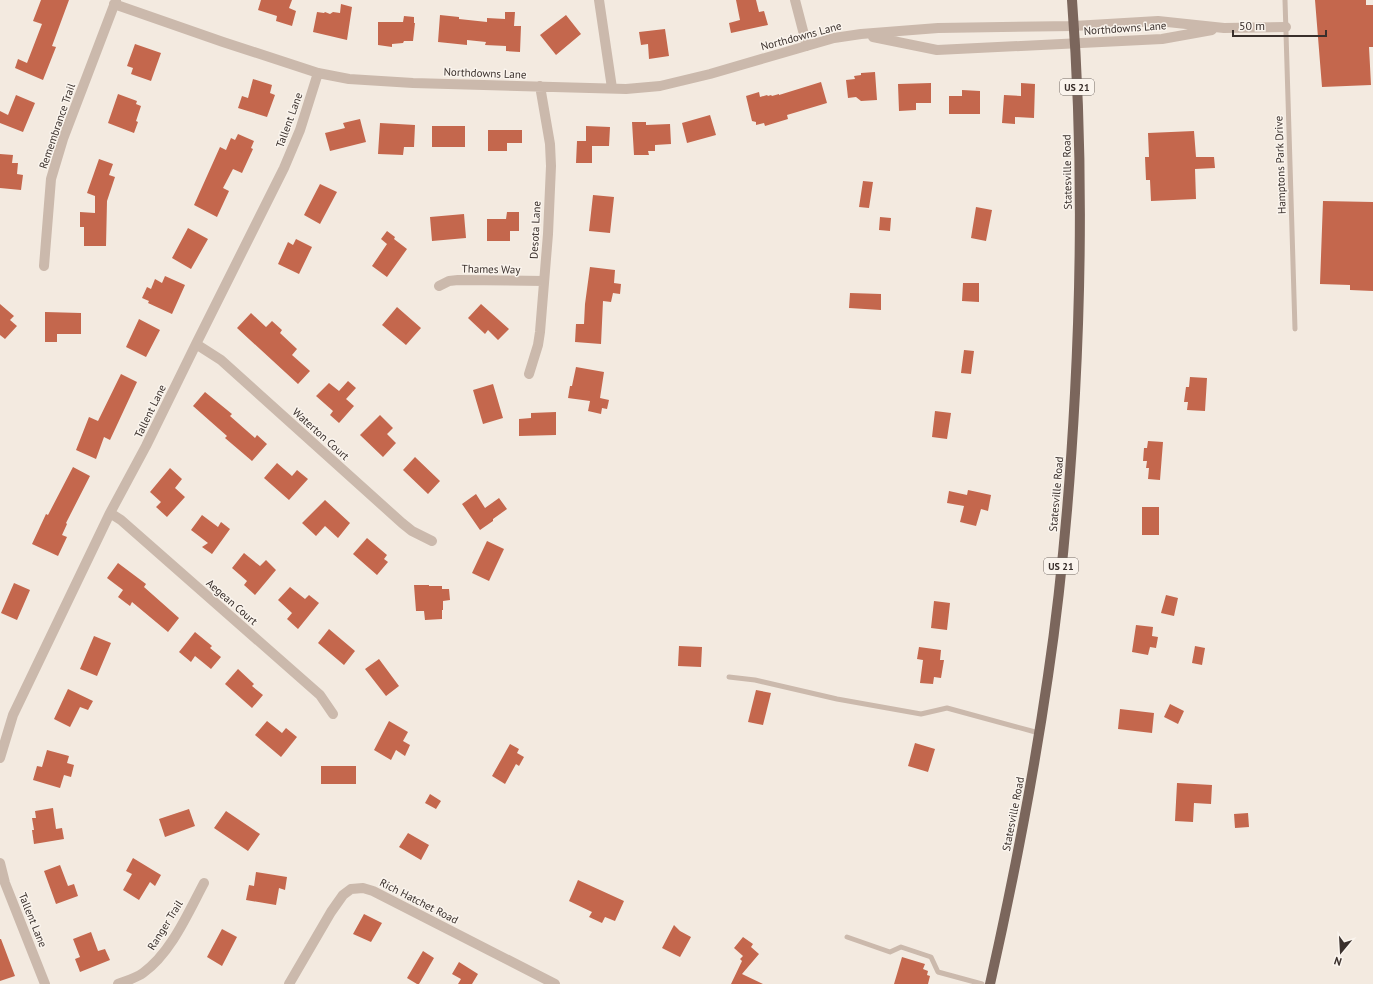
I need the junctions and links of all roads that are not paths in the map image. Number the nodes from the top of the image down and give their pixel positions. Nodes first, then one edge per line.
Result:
1 (599, 0) edge
2 (795, 0) edge
3 (1072, 0) edge
4 (1285, 0) edge
5 (115, 2) edge
6 (1074, 26) junction
7 (1286, 27) junction
8 (1224, 28) junction
9 (861, 34) junction
10 (1075, 44) junction
11 (807, 46) junction
12 (318, 73) junction
13 (540, 86) junction
14 (612, 88) junction
15 (44, 266) dead end
16 (544, 282) junction
17 (439, 286) dead end
18 (1295, 329) dead end
19 (196, 344) junction
20 (529, 374) dead end
21 (110, 513) junction
22 (432, 541) dead end
23 (729, 677) dead end
24 (333, 714) dead end
25 (1039, 733) junction
26 (0, 758) edge
27 (0, 864) edge
28 (204, 883) dead end
29 (847, 936) dead end
30 (45, 984) edge
31 (118, 984) edge
32 (289, 984) edge
33 (555, 984) edge
34 (982, 984) edge
35 (990, 984) edge

1 - 14 street
2 - 11 street
3 - 6 main road, Statesville Road / US 21
4 - 7 lane, Hamptons Park Drive
5 - 12 street, Northdowns Lane
5 - 15 street, Remembrance Trail
6 - 8 street, Northdowns Lane
6 - 9 street, Northdowns Lane
6 - 10 main road, Statesville Road / US 21
7 - 8 street, Northdowns Lane
7 - 18 lane, Hamptons Park Drive
8 - 10 street, Northdowns Lane
9 - 10 street, Northdowns Lane
9 - 11 street, Northdowns Lane
10 - 25 main road, Statesville Road / US 21
11 - 14 street, Northdowns Lane
12 - 13 street, Northdowns Lane
12 - 19 street, Tallent Lane
13 - 14 street, Northdowns Lane
13 - 16 street, Desota Lane
16 - 17 street, Thames Way
16 - 20 street, Desota Lane
19 - 21 street, Tallent Lane
19 - 22 street, Waterton Court
21 - 24 street, Aegean Court
21 - 26 street, Tallent Lane
23 - 25 lane
25 - 35 main road, Statesville Road / US 21
27 - 30 street, Tallent Lane
28 - 31 street, Ranger Trail
29 - 34 lane
32 - 33 street, Rich Hatchet Road

